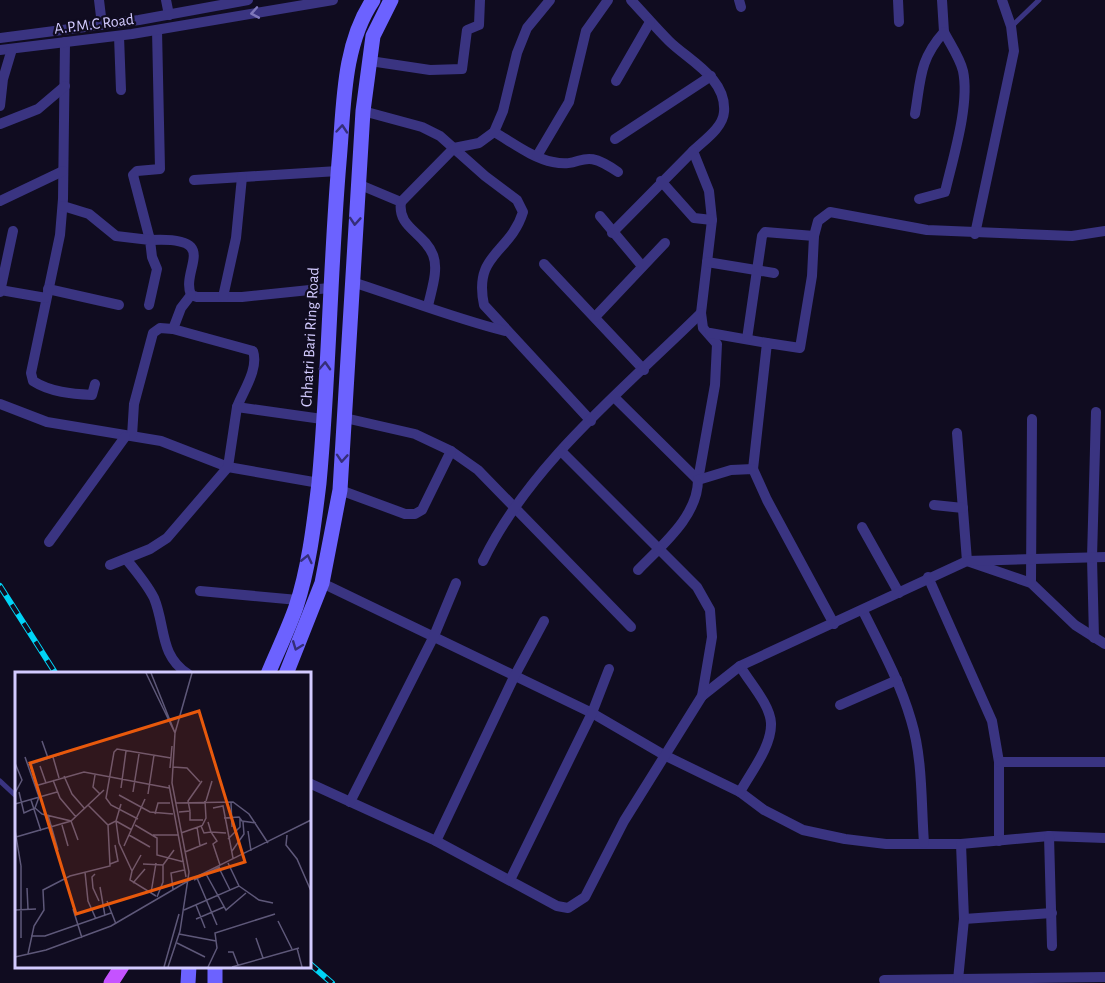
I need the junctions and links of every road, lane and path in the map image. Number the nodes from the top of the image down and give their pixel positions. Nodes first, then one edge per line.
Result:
1 (99, 0) edge
2 (166, 0) edge
3 (248, 0) edge
4 (333, 0) edge
5 (373, 0) edge
6 (391, 0) edge
7 (480, 0) edge
8 (550, 0) edge
9 (608, 0) edge
10 (631, 0) edge
11 (898, 0) edge
12 (942, 0) edge
13 (1002, 0) edge
14 (1039, 0) edge
15 (169, 15) junction
16 (650, 22) junction
17 (899, 22) dead end
18 (102, 25) junction
19 (1011, 26) junction
20 (157, 30) junction
21 (944, 32) junction
22 (119, 36) junction
23 (0, 38) edge
24 (65, 42) junction
25 (12, 49) junction
26 (0, 50) edge
27 (370, 61) junction
28 (711, 76) junction
29 (616, 81) dead end
30 (65, 86) junction
31 (121, 90) dead end
32 (0, 105) edge
33 (363, 111) junction
34 (915, 114) dead end
35 (0, 124) edge
36 (494, 132) junction
37 (615, 139) dead end
38 (454, 148) junction
39 (693, 151) junction
40 (537, 156) junction
41 (63, 171) junction
42 (338, 171) junction
43 (618, 172) dead end
44 (242, 177) junction
45 (194, 180) dead end
46 (661, 181) junction
47 (358, 184) junction
48 (919, 199) dead end
49 (0, 201) edge
50 (401, 202) junction
51 (63, 206) junction
52 (600, 216) dead end
53 (711, 220) junction
54 (13, 231) dead end
55 (1105, 231) edge
56 (612, 233) junction
57 (975, 234) junction
58 (814, 236) junction
59 (150, 240) junction
60 (665, 243) dead end
61 (707, 262) junction
62 (544, 264) dead end
63 (642, 266) junction
64 (756, 271) junction
65 (774, 273) dead end
66 (351, 282) junction
67 (329, 288) junction
68 (0, 291) edge
69 (47, 293) junction
70 (191, 295) junction
71 (224, 297) junction
72 (119, 305) dead end
73 (149, 305) dead end
74 (428, 306) junction
75 (701, 314) junction
76 (595, 317) junction
77 (173, 329) junction
78 (506, 331) junction
79 (710, 333) junction
80 (747, 339) junction
81 (768, 343) junction
82 (644, 370) junction
83 (95, 384) dead end
84 (615, 398) junction
85 (0, 404) edge
86 (237, 407) junction
87 (1096, 412) dead end
88 (345, 418) junction
89 (322, 419) junction
90 (1032, 419) dead end
91 (591, 422) junction
92 (957, 433) dead end
93 (128, 437) junction
94 (561, 451) junction
95 (451, 452) junction
96 (228, 467) junction
97 (753, 470) junction
98 (698, 480) junction
99 (319, 483) junction
100 (340, 490) junction
101 (514, 506) junction
102 (934, 506) dead end
103 (963, 508) junction
104 (862, 527) dead end
105 (49, 542) dead end
106 (658, 549) junction
107 (1105, 557) edge
108 (1092, 558) junction
109 (126, 559) junction
110 (483, 561) dead end
111 (967, 561) junction
112 (1029, 561) junction
113 (110, 565) dead end
114 (638, 570) dead end
115 (928, 577) junction
116 (322, 583) junction
117 (456, 583) dead end
118 (1031, 583) junction
119 (200, 591) dead end
120 (899, 593) junction
121 (298, 600) junction
122 (863, 611) junction
123 (544, 621) dead end
124 (834, 624) junction
125 (631, 627) dead end
126 (434, 636) junction
127 (1094, 638) junction
128 (1105, 644) edge
129 (740, 666) junction
130 (609, 669) dead end
131 (185, 672) edge
132 (269, 672) edge
133 (287, 672) edge
134 (514, 677) junction
135 (897, 680) junction
136 (702, 696) junction
137 (840, 705) dead end
138 (592, 713) junction
139 (663, 755) junction
140 (999, 762) junction
141 (1105, 762) edge
142 (0, 781) edge
143 (310, 783) edge
144 (740, 792) junction
145 (15, 795) edge
146 (351, 802) junction
147 (1049, 836) junction
148 (1105, 838) edge
149 (436, 841) junction
150 (999, 841) junction
151 (924, 843) junction
152 (962, 844) junction
153 (510, 880) junction
154 (1053, 913) junction
155 (964, 919) junction
156 (1052, 946) dead end
157 (121, 968) edge
158 (1105, 977) edge
159 (884, 980) dead end
160 (958, 980) junction
161 (991, 981) edge
162 (1051, 981) edge
163 (926, 982) edge
164 (111, 983) edge

1 - 18 street
2 - 15 street
3 - 15 street, A.P.M.C Road
4 -> 20 street, A.P.M.C Road
42 -> 5 main road, Chhatri Bari Ring Road
6 - 27 main road
7 - 27 street
8 - 36 street
9 - 40 street
10 - 16 street
11 - 17 street
12 - 21 street
13 - 19 street
14 - 19 lane
15 - 18 street, A.P.M.C Road
16 - 28 street
16 - 29 street
18 - 23 street, A.P.M.C Road
19 - 57 street
20 - 22 street, A.P.M.C Road
20 - 59 street
21 - 34 street
21 - 48 street
22 - 24 street, A.P.M.C Road
22 - 31 street
24 - 25 street, A.P.M.C Road
24 - 30 street
25 - 26 street, A.P.M.C Road
25 - 32 street
27 - 33 main road
28 - 37 street
28 - 39 street
30 - 35 street
30 - 41 street
33 - 38 street
33 - 47 main road
36 - 38 street
36 - 40 street
38 - 50 street
38 - 78 street
39 - 46 street
39 - 53 street
40 - 43 street
41 - 49 street
41 - 51 street
42 - 44 street
42 - 67 main road, Chhatri Bari Ring Road
44 - 45 street
44 - 71 street
46 - 53 street
46 - 56 street
47 - 50 street
47 -> 66 main road
50 - 74 street
51 - 59 street
51 - 69 street
52 - 56 street
53 - 61 street
54 - 68 street
55 - 57 street
56 - 63 street
57 - 58 street
58 - 64 street
58 - 81 street
59 - 70 street
59 - 73 street
60 - 63 street
61 - 64 street
61 - 75 street
62 - 76 street
63 - 76 street
64 - 65 street
64 - 80 street
66 - 74 street
66 - 88 main road
67 - 71 street
89 -> 67 main road, Chhatri Bari Ring Road
68 - 69 street
69 - 72 street
69 - 83 street
70 - 71 street
70 - 77 street
74 - 78 street
75 - 79 street
75 - 82 street
76 - 82 street
77 - 86 street
77 - 93 street
78 - 91 street
79 - 80 street
79 - 98 street
80 - 81 street
81 - 97 street
82 - 84 street
84 - 91 street
84 - 98 street
85 - 93 street
86 - 89 street
86 - 96 street
87 - 108 street
88 - 95 street
88 -> 100 main road
89 - 99 main road, Chhatri Bari Ring Road
90 - 112 street
91 - 94 street
92 - 103 street
93 - 96 street
93 - 105 street
94 - 101 street
94 - 106 street
95 - 100 street
95 - 101 street
96 - 99 street
96 - 109 street
97 - 98 street
97 - 124 street
98 - 106 street
121 -> 99 main road, Chhatri Bari Ring Road
100 - 116 main road
101 - 110 street
101 - 125 street
102 - 103 street
103 - 111 street
104 - 120 street
106 - 114 street
106 - 136 street
107 - 108 street
108 - 112 street
108 - 127 street
109 - 113 street
109 - 131 street
111 - 112 street
111 - 115 street
111 - 118 street
112 - 118 street
115 - 120 street
115 - 140 street
116 - 126 street
116 -> 133 main road
117 - 126 street
118 - 127 street
119 - 121 street
120 - 122 street
121 - 132 main road, Chhatri Bari Ring Road
122 - 124 street
122 - 135 street
123 - 134 street
124 - 129 street
126 - 134 street
126 - 146 street
127 - 128 street
129 - 136 street
129 - 144 street
130 - 138 street
134 - 138 street
134 - 149 street
135 - 137 street
135 - 151 street
136 - 139 street
138 - 139 street
138 - 153 street
139 - 144 street
139 - 153 street
140 - 141 street
140 - 150 street
142 - 145 lane
143 - 146 street
144 - 151 street
146 - 149 street
147 - 148 street
147 - 150 street
147 - 154 street
149 - 153 street
150 - 152 street
151 - 152 street
152 - 155 street
154 - 155 street
154 - 156 street
155 - 160 street
157 - 164 main road
158 - 162 street
159 - 163 street
160 - 161 street
160 - 163 street
161 - 162 street

